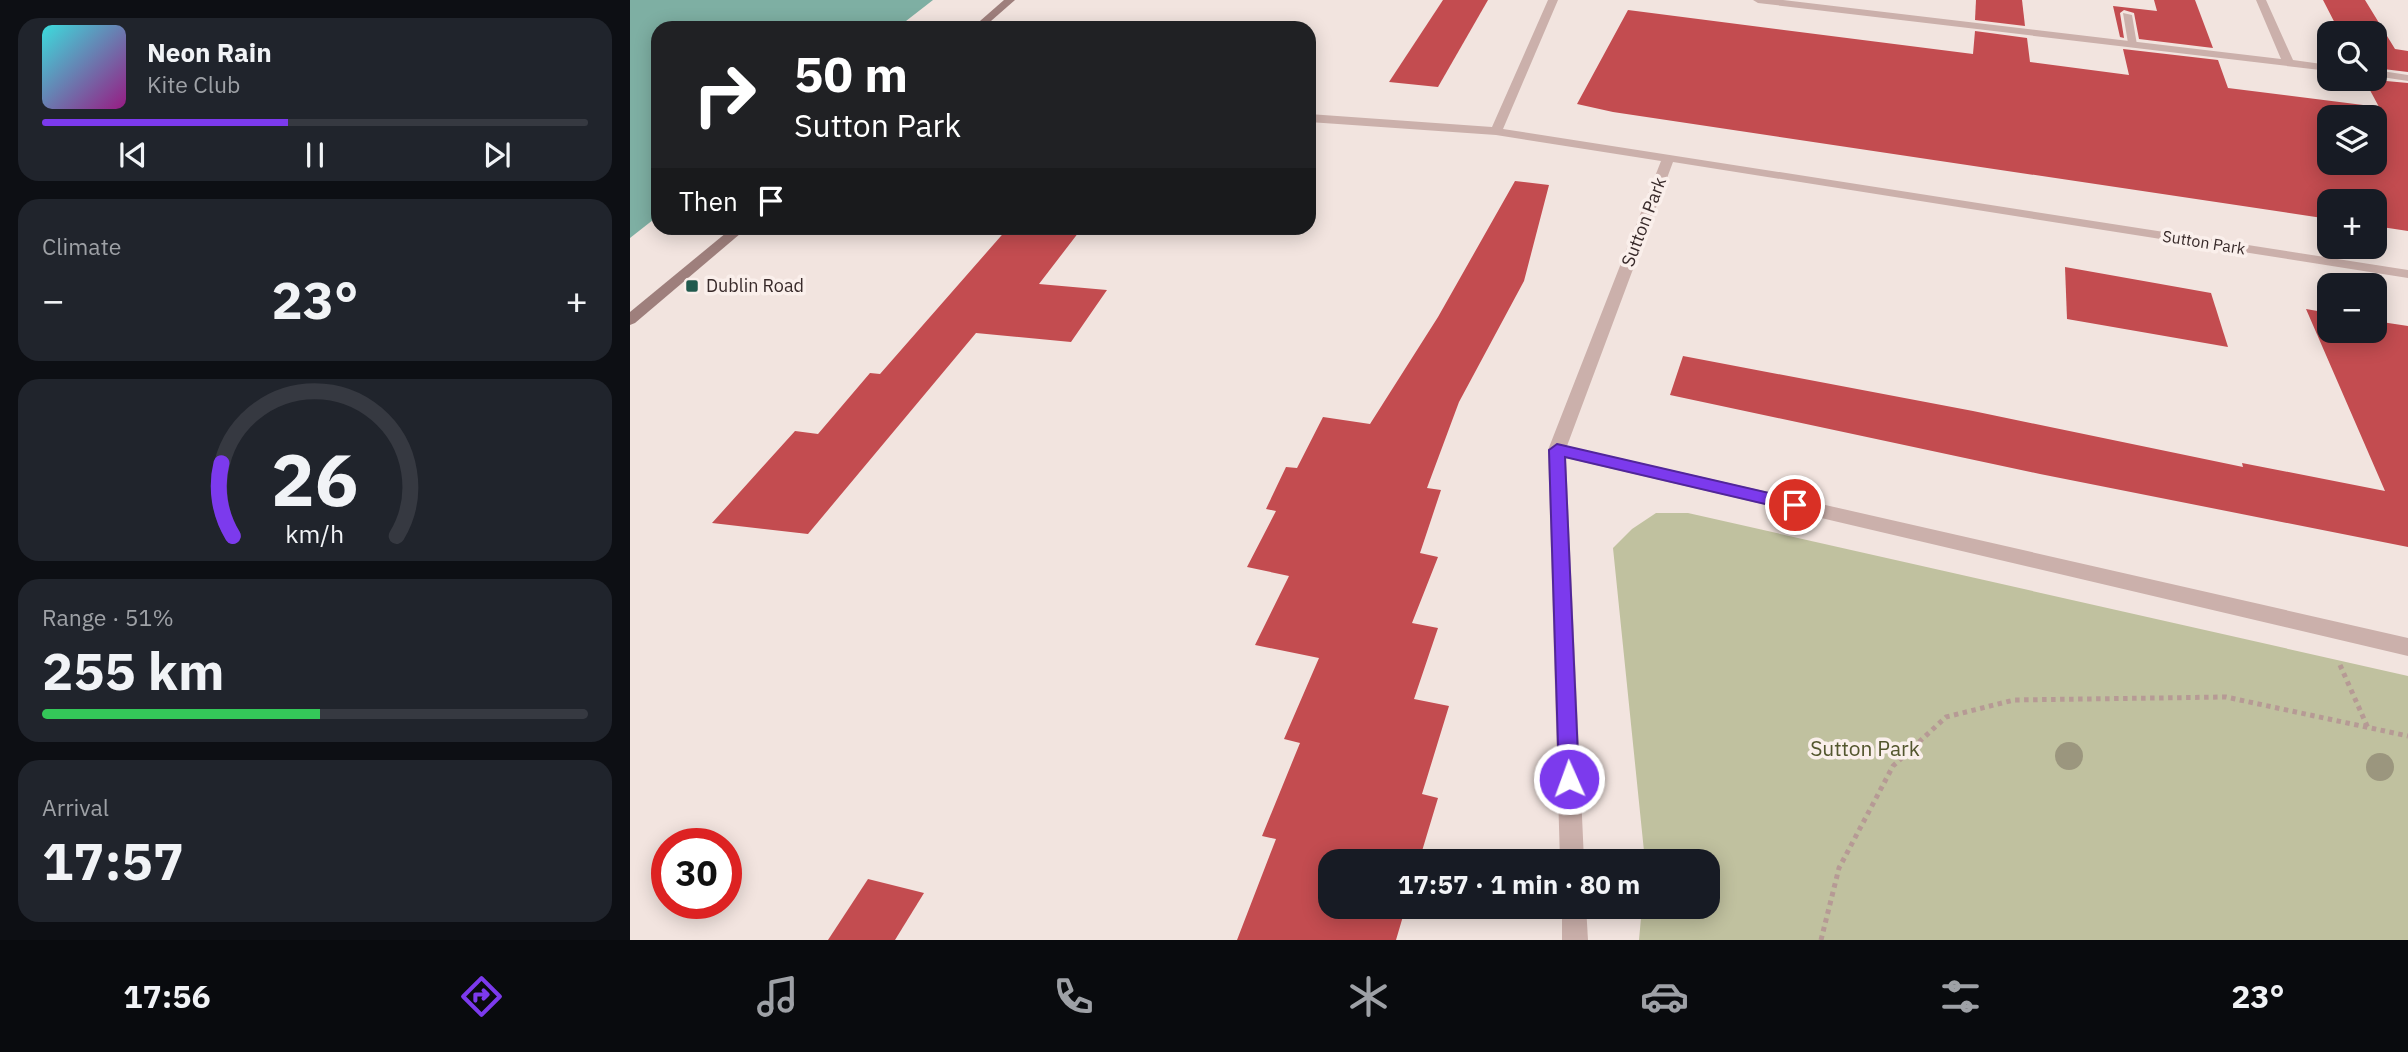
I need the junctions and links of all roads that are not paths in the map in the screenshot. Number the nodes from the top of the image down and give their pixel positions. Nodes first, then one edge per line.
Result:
1 (1010, 0) edge
2 (1553, 0) edge
3 (1758, 0) edge
4 (2261, 0) edge
5 (2127, 16) dead end
6 (985, 21) edge
7 (2133, 43) junction
8 (2288, 62) junction
9 (2317, 66) edge
10 (2387, 75) edge
11 (2408, 78) edge
12 (1316, 118) edge
13 (1496, 131) junction
14 (1668, 159) junction
15 (732, 235) edge
16 (2408, 274) edge
17 (630, 320) edge
18 (1557, 450) junction
19 (2408, 647) edge
20 (1572, 849) edge
21 (1574, 919) edge
22 (1575, 940) edge

1 - 6 main road
2 - 13 street
3 - 7 street
4 - 8 street
5 - 7 street
7 - 8 street
8 - 9 street
10 - 11 street
12 - 13 street, Sutton Park
13 - 14 street, Sutton Park
14 - 16 street, Sutton Park
14 - 18 street, Sutton Park
15 - 17 main road
18 - 19 street
18 - 20 street
21 - 22 street

